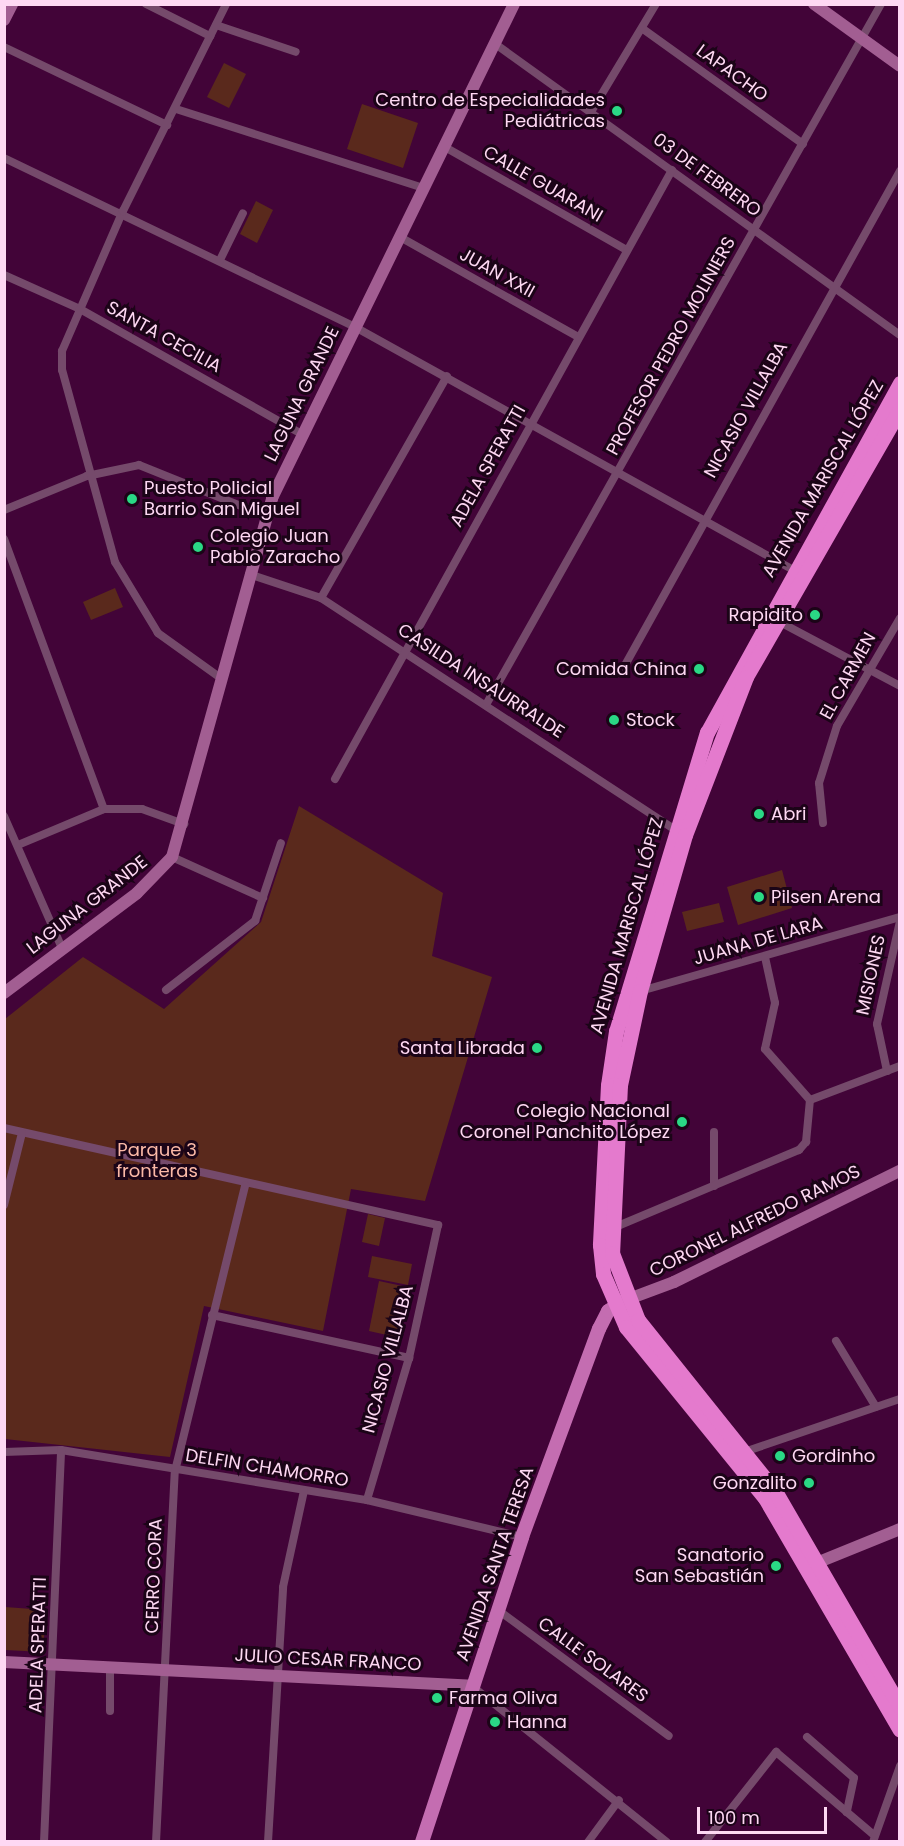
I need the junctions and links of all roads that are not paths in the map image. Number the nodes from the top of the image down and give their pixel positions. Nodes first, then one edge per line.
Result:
1 (12, 4) edge
2 (146, 4) edge
3 (226, 4) edge
4 (514, 4) edge
5 (656, 4) edge
6 (814, 4) edge
7 (881, 4) edge
8 (4, 20) edge
9 (216, 25) junction
10 (643, 28) junction
11 (210, 36) junction
12 (862, 39) junction
13 (494, 43) junction
14 (4, 47) edge
15 (296, 52) dead end
16 (900, 66) edge
17 (176, 110) junction
18 (591, 112) junction
19 (167, 125) junction
20 (803, 144) junction
21 (443, 147) junction
22 (4, 158) edge
23 (672, 170) junction
24 (900, 171) edge
25 (423, 188) junction
26 (123, 211) junction
27 (243, 213) dead end
28 (755, 230) junction
29 (400, 237) junction
30 (627, 250) junction
31 (220, 260) junction
32 (4, 275) edge
33 (834, 288) junction
34 (80, 309) junction
35 (355, 327) junction
36 (900, 335) edge
37 (578, 337) junction
38 (447, 376) junction
39 (900, 383) edge
40 (900, 409) edge
41 (530, 423) junction
42 (304, 435) junction
43 (619, 472) junction
44 (87, 476) junction
45 (4, 510) edge
46 (266, 516) junction
47 (702, 521) junction
48 (4, 538) edge
49 (799, 573) junction
50 (249, 574) junction
51 (321, 598) junction
52 (900, 618) edge
53 (773, 619) junction
54 (405, 651) junction
55 (624, 667) dead end
56 (870, 669) junction
57 (222, 679) junction
58 (900, 686) edge
59 (487, 703) junction
60 (335, 779) dead end
61 (104, 809) junction
62 (4, 816) edge
63 (823, 823) dead end
64 (184, 824) junction
65 (680, 832) junction
66 (281, 843) dead end
67 (18, 845) junction
68 (172, 857) junction
69 (263, 898) junction
70 (900, 919) edge
71 (62, 948) junction
72 (765, 957) junction
73 (166, 990) dead end
74 (632, 992) junction
75 (4, 993) edge
76 (900, 1066) edge
77 (886, 1071) junction
78 (810, 1100) junction
79 (4, 1128) edge
80 (714, 1132) dead end
81 (22, 1133) junction
82 (900, 1171) edge
83 (245, 1185) junction
84 (714, 1186) junction
85 (4, 1205) edge
86 (613, 1228) junction
87 (620, 1302) junction
88 (212, 1315) junction
89 (836, 1341) dead end
90 (409, 1358) junction
91 (900, 1399) edge
92 (876, 1407) junction
93 (61, 1450) junction
94 (747, 1451) junction
95 (4, 1452) edge
96 (175, 1471) junction
97 (304, 1491) junction
98 (367, 1500) junction
99 (900, 1529) edge
100 (522, 1537) junction
101 (810, 1565) junction
102 (498, 1611) junction
103 (4, 1662) edge
104 (55, 1665) junction
105 (110, 1668) junction
106 (167, 1670) junction
107 (278, 1676) junction
108 (472, 1686) junction
109 (895, 1692) edge
110 (900, 1707) edge
111 (111, 1711) dead end
112 (900, 1730) edge
113 (669, 1736) dead end
114 (807, 1737) dead end
115 (900, 1766) edge
116 (619, 1800) junction
117 (847, 1812) junction
118 (874, 1838) edge
119 (44, 1842) edge
120 (156, 1842) edge
121 (268, 1842) edge
122 (422, 1842) edge
123 (588, 1842) edge
124 (667, 1842) edge
125 (705, 1842) edge

1 - 8 main road
2 - 11 street
3 - 9 street
4 - 13 main road, LAGUNA GRANDE
5 - 10 street
6 - 12 main road
7 - 12 street, PROFESOR PEDRO MOLINIERS
9 - 11 street
9 - 15 street
10 - 18 street
10 - 20 street, LAPACHO
11 - 17 street
12 - 16 main road
12 - 20 street, PROFESOR PEDRO MOLINIERS
13 - 18 street, 03 DE FEBRERO
13 - 21 main road, LAGUNA GRANDE
14 - 19 street
17 - 19 street
17 - 25 street
18 - 23 street, 03 DE FEBRERO
19 - 26 street
20 - 28 street, PROFESOR PEDRO MOLINIERS
21 - 25 main road, LAGUNA GRANDE
21 - 30 street, CALLE GUARANI
22 - 26 street
23 - 28 street, 03 DE FEBRERO
23 - 30 street, ADELA SPERATTI
24 - 33 street, NICASIO VILLALBA
25 - 29 main road, LAGUNA GRANDE
26 - 31 street
26 - 34 street
27 - 31 street
28 - 33 street, 03 DE FEBRERO
28 - 43 street, PROFESOR PEDRO MOLINIERS
29 - 35 main road, LAGUNA GRANDE
29 - 37 street, JUAN XXII
30 - 37 street, ADELA SPERATTI
31 - 35 street
32 - 34 street, SANTA CECILIA
33 - 36 street, 03 DE FEBRERO
33 - 47 street, NICASIO VILLALBA
34 - 42 street, SANTA CECILIA
34 - 44 street
35 - 38 street
35 - 42 main road, LAGUNA GRANDE
37 - 41 street, ADELA SPERATTI
38 - 41 street
38 - 51 street
39 - 49 highway, AVENIDA MARISCAL LÓPEZ
40 - 49 highway, AVENIDA MARISCAL LÓPEZ
41 - 43 street
41 - 54 street, ADELA SPERATTI
42 - 46 main road, LAGUNA GRANDE
43 - 47 street
43 - 59 street, PROFESOR PEDRO MOLINIERS
44 - 45 street
44 - 46 street
44 - 57 street
46 - 50 main road, LAGUNA GRANDE
47 - 49 street
47 - 55 street, NICASIO VILLALBA
48 - 61 street
49 - 53 highway, AVENIDA MARISCAL LÓPEZ
50 - 51 street, CASILDA INSAURRALDE
50 - 57 main road, LAGUNA GRANDE
51 - 54 street, CASILDA INSAURRALDE
52 - 56 street, EL CARMEN
53 - 56 street
53 - 65 highway, AVENIDA MARISCAL LÓPEZ
54 - 59 street, CASILDA INSAURRALDE
54 - 60 street, ADELA SPERATTI
56 - 58 street
56 - 63 street, EL CARMEN
57 - 64 main road, LAGUNA GRANDE
59 - 65 street, CASILDA INSAURRALDE
61 - 64 street
61 - 67 street
62 - 67 street
64 - 68 main road, LAGUNA GRANDE
65 - 74 highway, AVENIDA MARISCAL LÓPEZ
66 - 69 street
67 - 71 street
68 - 69 street
68 - 71 main road, LAGUNA GRANDE
69 - 73 street
70 - 72 street, JUANA DE LARA
70 - 77 street, MISIONES
71 - 75 main road, LAGUNA GRANDE
72 - 74 street, JUANA DE LARA
72 - 78 street
74 - 86 highway, AVENIDA MARISCAL LÓPEZ
74 - 87 highway, AVENIDA MARISCAL LÓPEZ
76 - 77 street
77 - 78 street
78 - 84 street
79 - 81 street
80 - 84 street
81 - 83 street
81 - 85 street
82 - 87 main road, CORONEL ALFREDO RAMOS
83 - 88 street, CERRO CORA
83 - 90 street, NICASIO VILLALBA
84 - 86 street
86 - 87 highway, AVENIDA MARISCAL LÓPEZ
87 - 94 highway, AVENIDA MARISCAL LÓPEZ
87 - 100 main road, AVENIDA SANTA TERESA
87 - 101 highway, AVENIDA MARISCAL LÓPEZ
88 - 90 street
88 - 96 street, CERRO CORA
89 - 92 street
90 - 98 street, NICASIO VILLALBA
91 - 92 street
92 - 94 street
93 - 95 street, DELFIN CHAMORRO
93 - 96 street, DELFIN CHAMORRO
93 - 104 street, ADELA SPERATTI
94 - 101 highway, AVENIDA MARISCAL LÓPEZ
96 - 97 street, DELFIN CHAMORRO
96 - 106 street, CERRO CORA
97 - 98 street, DELFIN CHAMORRO
97 - 107 street
98 - 100 street, DELFIN CHAMORRO
99 - 101 main road
100 - 102 main road, AVENIDA SANTA TERESA
101 - 109 highway, AVENIDA MARISCAL LÓPEZ
101 - 112 highway, AVENIDA MARISCAL LÓPEZ
102 - 108 main road, AVENIDA SANTA TERESA
102 - 113 street, CALLE SOLARES
103 - 104 main road, JULIO CESAR FRANCO
104 - 105 main road, JULIO CESAR FRANCO
104 - 119 street, ADELA SPERATTI
105 - 106 main road, JULIO CESAR FRANCO
105 - 111 street
106 - 107 main road, JULIO CESAR FRANCO
106 - 120 street, CERRO CORA
107 - 108 main road, JULIO CESAR FRANCO
107 - 121 street
108 - 116 street
108 - 122 main road, AVENIDA SANTA TERESA
109 - 110 highway, AVENIDA MARISCAL LÓPEZ
114 - 117 street
115 - 118 street
116 - 123 street
116 - 124 street
117 - 118 street
117 - 125 street

